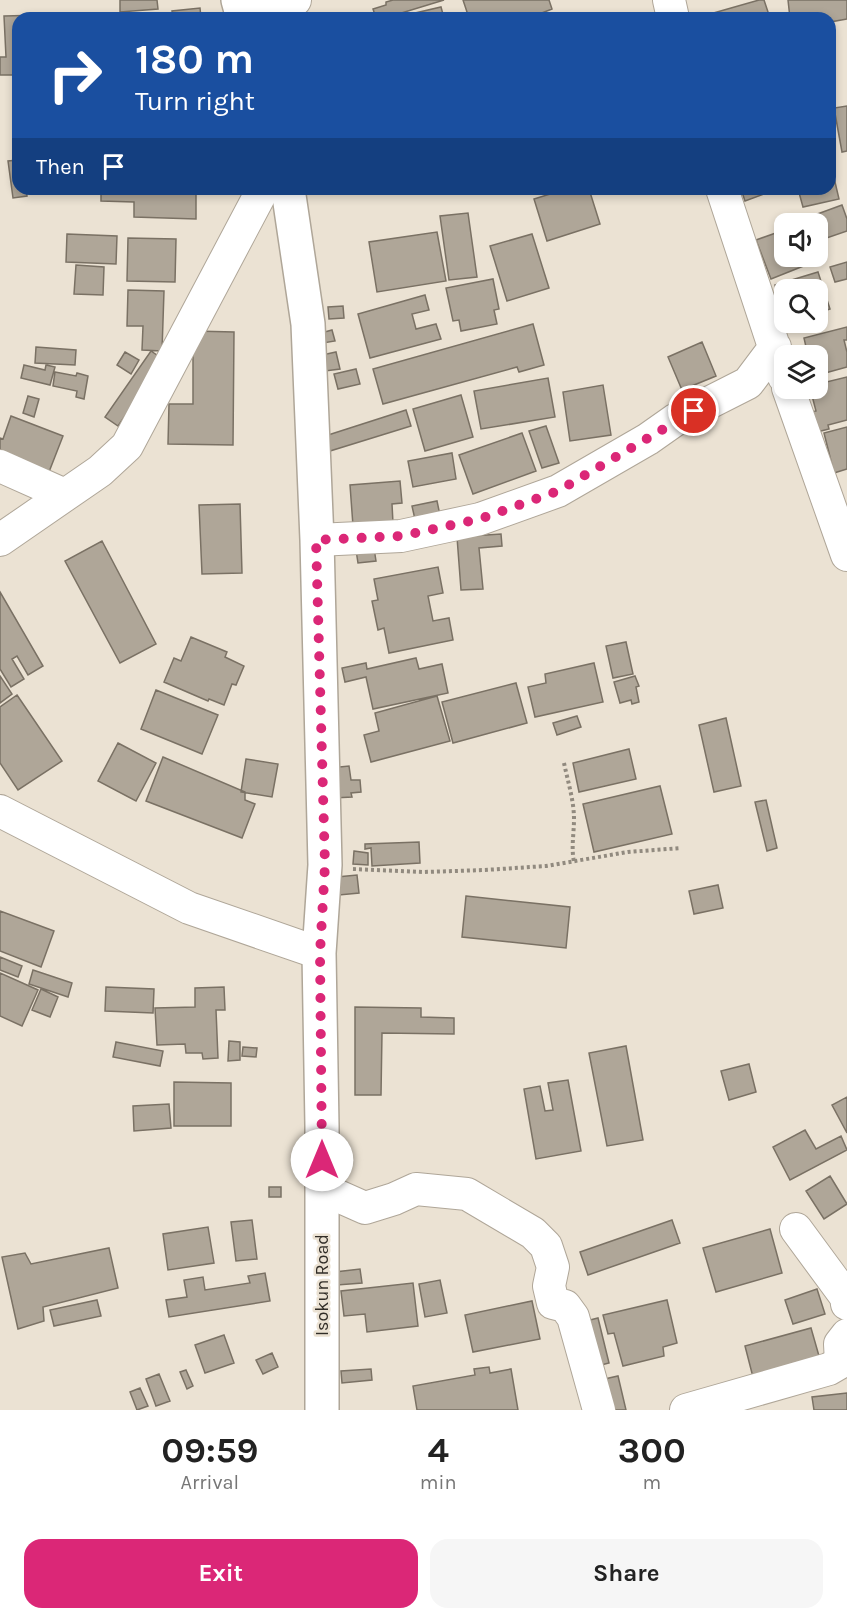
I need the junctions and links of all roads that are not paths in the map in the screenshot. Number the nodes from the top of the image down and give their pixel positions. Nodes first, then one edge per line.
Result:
1 (295, 0) edge
2 (241, 12) edge
3 (259, 195) edge
4 (289, 195) edge
5 (724, 195) edge
6 (774, 345) edge
7 (774, 348) edge
8 (748, 383) junction
9 (774, 385) edge
10 (792, 399) edge
11 (0, 466) edge
12 (65, 495) junction
13 (0, 540) edge
14 (316, 540) junction
15 (847, 555) edge
16 (0, 812) edge
17 (320, 953) junction
18 (322, 1199) junction
19 (795, 1229) dead end
20 (847, 1304) edge
21 (847, 1335) edge
22 (322, 1410) edge
23 (599, 1410) edge
24 (686, 1410) edge

1 - 2 street
3 - 12 street
4 - 14 main road, Isokun Road
5 - 6 street
7 - 8 street
8 - 9 street
8 - 14 street
10 - 15 street
11 - 12 street
12 - 13 street
14 - 17 main road, Isokun Road
16 - 17 street
17 - 18 main road, Isokun Road
18 - 22 main road, Isokun Road
18 - 23 street
19 - 20 street
21 - 24 street

